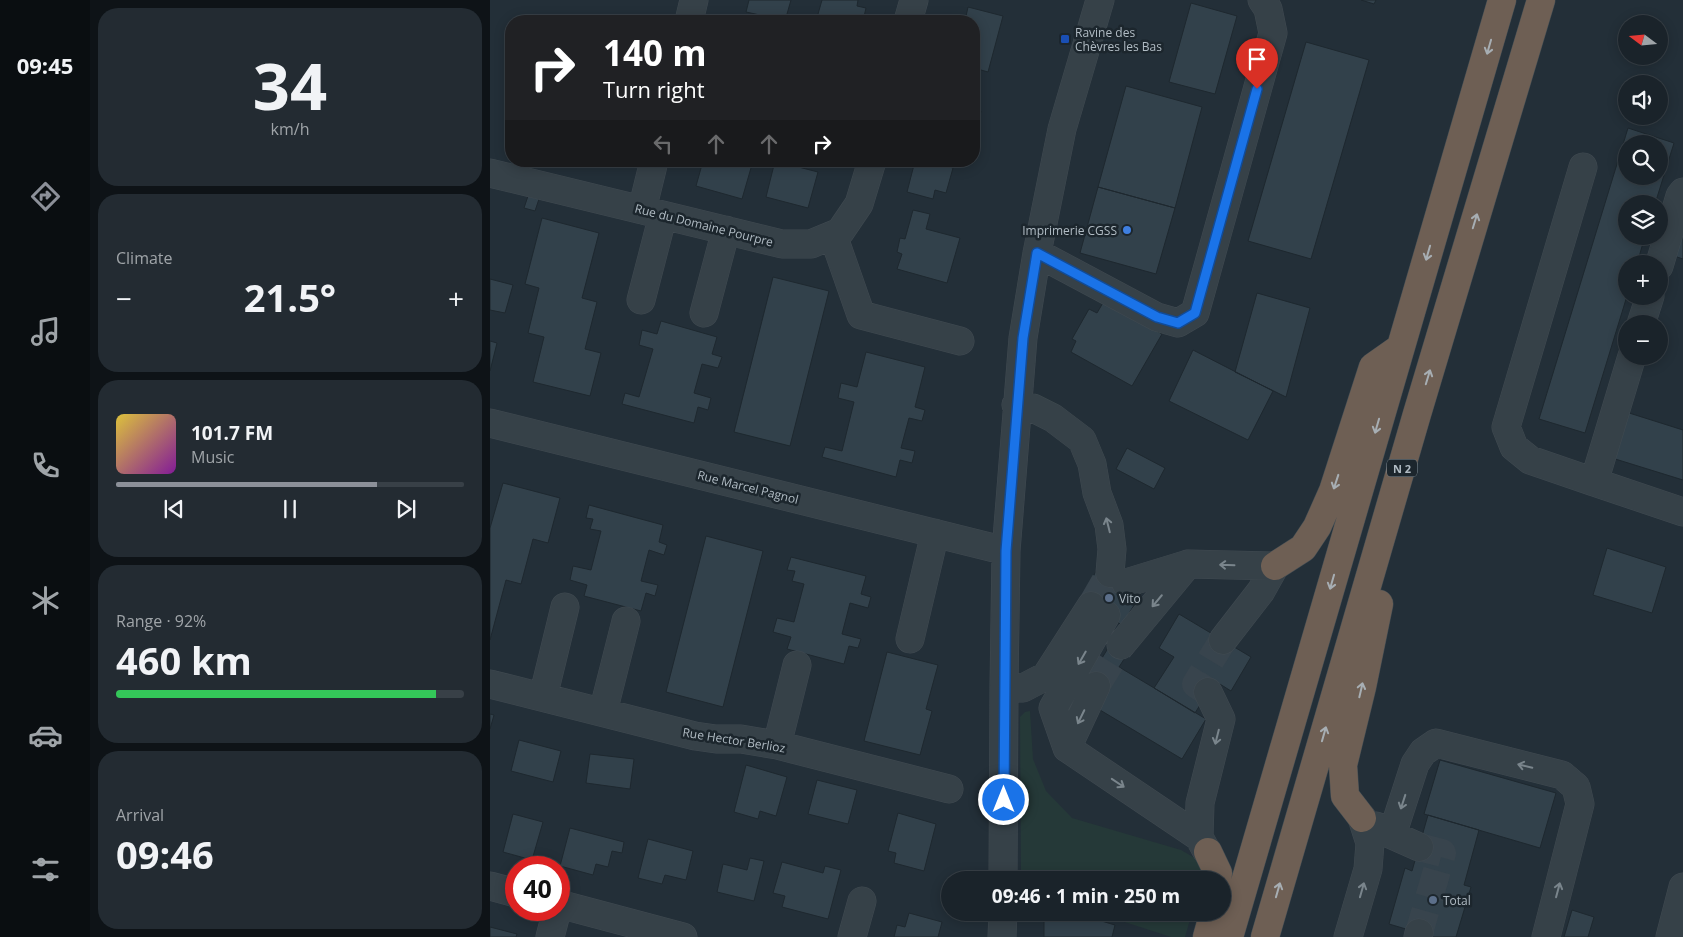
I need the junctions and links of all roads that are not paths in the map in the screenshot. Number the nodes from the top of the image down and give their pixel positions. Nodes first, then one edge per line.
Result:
1 (694, 0) edge
2 (914, 0) edge
3 (1100, 0) edge
4 (1262, 0) edge
5 (1502, 0) edge
6 (1541, 0) edge
7 (690, 15) edge
8 (910, 15) edge
9 (654, 167) edge
10 (870, 167) edge
11 (1582, 167) dead end
12 (491, 177) edge
13 (1683, 192) edge
14 (652, 212) junction
15 (726, 230) junction
16 (833, 235) junction
17 (1037, 253) junction
18 (1662, 255) edge
19 (641, 300) dead end
20 (704, 313) dead end
21 (960, 340) dead end
22 (1400, 348) junction
23 (1629, 365) edge
24 (1016, 405) junction
25 (1417, 414) junction
26 (490, 424) edge
27 (1594, 482) junction
28 (1683, 512) edge
29 (934, 533) junction
30 (1006, 551) junction
31 (1188, 564) junction
32 (1276, 566) junction
33 (565, 608) dead end
34 (626, 621) dead end
35 (910, 639) dead end
36 (1223, 640) tunnel mouth
37 (1121, 645) tunnel mouth
38 (797, 664) dead end
39 (490, 684) edge
40 (1096, 686) tunnel mouth
41 (1004, 687) junction
42 (1208, 692) tunnel mouth
43 (543, 697) junction
44 (603, 712) junction
45 (777, 745) junction
46 (1066, 748) junction
47 (949, 789) dead end
48 (1362, 818) junction
49 (1392, 836) junction
50 (1203, 844) junction
51 (1419, 847) tunnel mouth
52 (1004, 871) edge
53 (1217, 871) edge
54 (490, 886) edge
55 (1683, 886) edge
56 (505, 889) edge
57 (862, 901) dead end
58 (570, 907) edge
59 (554, 921) edge
60 (1003, 921) edge
61 (1211, 921) edge
62 (550, 937) edge
63 (682, 937) edge
64 (852, 937) edge
65 (1002, 937) edge
66 (1207, 937) edge
67 (1228, 937) edge
68 (1264, 937) edge
69 (1348, 937) edge
70 (1546, 937) edge
71 (1670, 937) edge

1 - 7 street
2 - 8 street
3 - 17 street
4 - 17 street
5 -> 22 highway, N 2
25 -> 6 highway, N 2
9 - 14 street
10 - 16 street, Rue du Domaine Pourpre
11 - 27 street
12 - 14 street, Rue du Domaine Pourpre
13 - 18 street
14 - 15 street, Rue du Domaine Pourpre
14 - 19 street
15 - 16 street, Rue du Domaine Pourpre
15 - 20 street
16 - 21 street
17 - 24 street
22 -> 32 highway
22 -> 67 highway, N 2
23 - 27 street
24 - 30 street
31 -> 24 street
48 -> 25 highway
68 -> 25 highway, N 2
26 - 29 street, Rue Marcel Pagnol
27 - 28 street
29 - 30 street, Rue Marcel Pagnol
29 - 35 street
30 - 41 street
32 -> 31 street
31 -> 37 street
32 - 36 street
33 - 43 street
34 - 44 street
38 - 45 street
39 - 43 street, Rue Hector Berlioz
40 -> 46 street
41 -> 46 street
41 - 52 street
42 -> 50 street
43 - 44 street, Rue Hector Berlioz
44 - 45 street, Rue Hector Berlioz
45 - 47 street, Rue Hector Berlioz
46 -> 50 street
48 - 49 street
69 -> 48 street
49 - 51 street
70 -> 49 street
50 - 53 highway
54 - 56 street
55 - 71 street
57 - 64 street
58 - 63 street
59 - 62 street
60 - 65 street
61 - 66 highway

